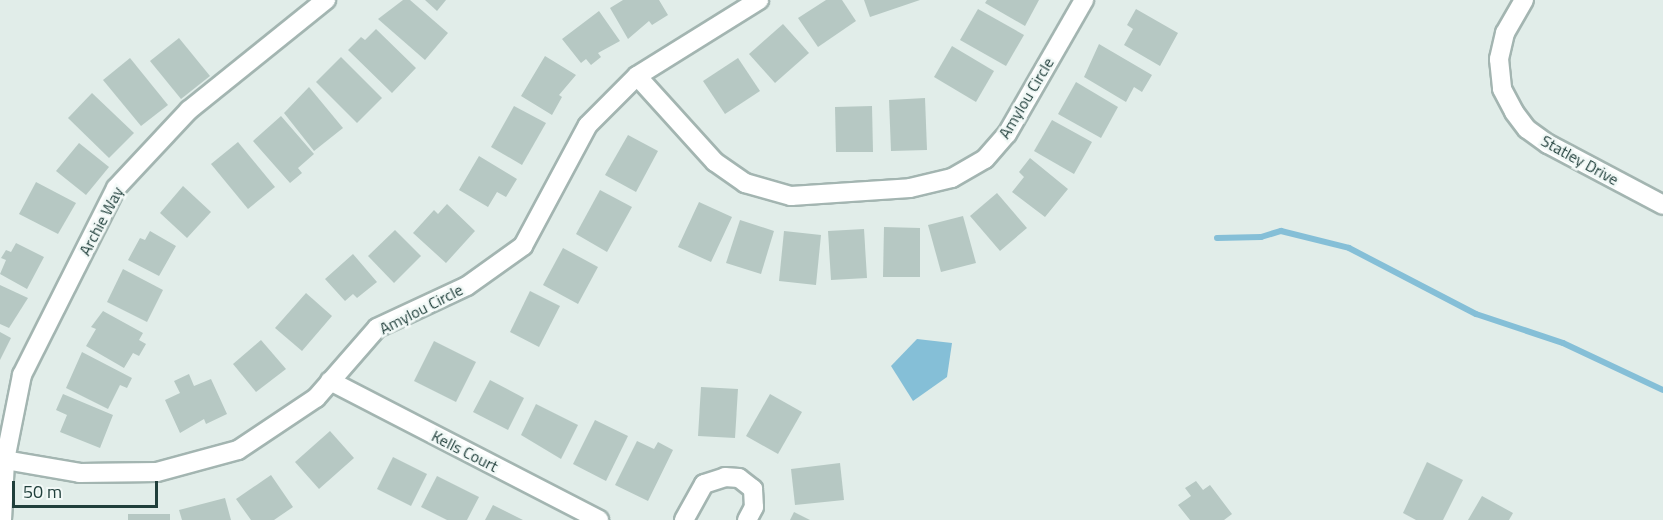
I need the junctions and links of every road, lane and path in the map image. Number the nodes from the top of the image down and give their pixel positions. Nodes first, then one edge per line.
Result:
1 (326, 0) edge
2 (759, 0) edge
3 (1083, 0) edge
4 (1524, 0) edge
5 (637, 76) junction
6 (1663, 205) edge
7 (330, 381) junction
8 (5, 460) junction
9 (2, 520) edge
10 (599, 520) edge
11 (684, 520) edge
12 (747, 520) edge

1 - 8 street, Archie Way
2 - 5 street, Amylou Circle
3 - 5 street, Amylou Circle
4 - 6 street, Statley Drive
5 - 7 street, Amylou Circle
7 - 8 street, Amylou Circle
7 - 10 street, Kells Court
8 - 9 street, Archie Way
11 - 12 street

